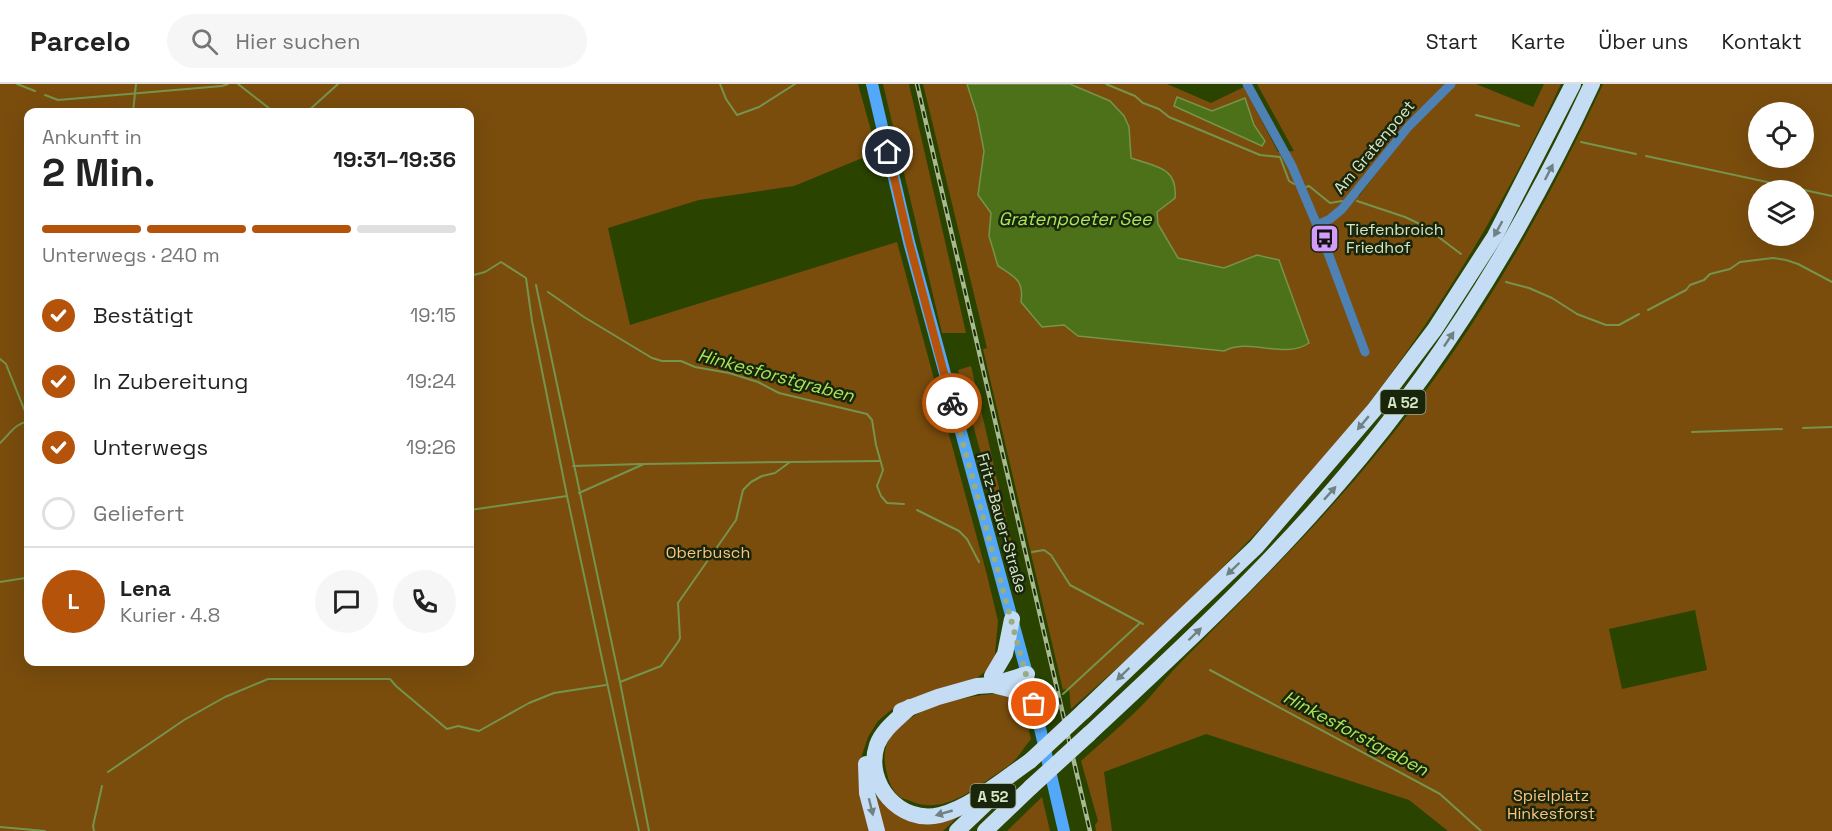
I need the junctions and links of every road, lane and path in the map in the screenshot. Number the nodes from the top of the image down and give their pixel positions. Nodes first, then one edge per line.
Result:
1 (872, 84) edge
2 (1247, 84) edge
3 (1451, 84) edge
4 (1573, 84) edge
5 (1592, 84) edge
6 (1317, 225) junction
7 (1365, 352) dead end
8 (1012, 619) junction
9 (1026, 670) junction
10 (987, 682) junction
11 (1034, 704) junction
12 (910, 707) junction
13 (1030, 761) junction
14 (877, 831) edge
15 (957, 831) edge
16 (985, 831) edge
17 (1064, 831) edge

1 - 8 main road, Fritz-Bauer-Straße
2 - 6 street
3 - 6 street, Am Gratenpoet
4 -> 13 highway, A 52, bridge
16 -> 5 highway, A 52, bridge
6 - 7 street
8 - 9 main road, Fritz-Bauer-Straße
8 - 10 highway
9 - 10 highway
9 - 11 main road, Fritz-Bauer-Straße
10 - 11 highway
10 - 12 highway
11 - 17 main road, Fritz-Bauer-Straße
13 -> 12 highway
12 -> 14 highway
13 - 15 highway, A 52

